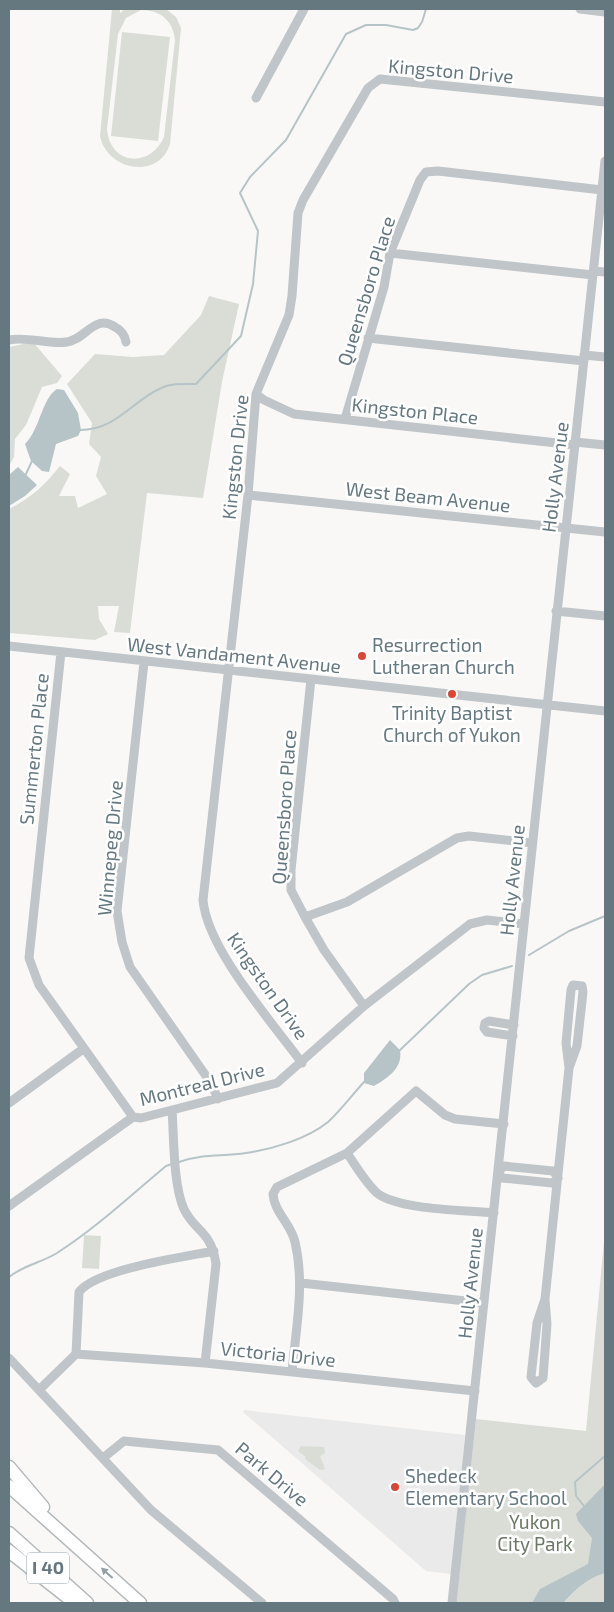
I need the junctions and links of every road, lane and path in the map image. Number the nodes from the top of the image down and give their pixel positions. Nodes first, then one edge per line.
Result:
1 (304, 9) edge
2 (580, 9) edge
3 (605, 12) edge
4 (256, 98) dead end
5 (605, 102) edge
6 (605, 161) edge
7 (603, 188) edge
8 (390, 253) junction
9 (605, 272) edge
10 (593, 273) junction
11 (368, 338) junction
12 (9, 340) edge
13 (126, 342) dead end
14 (605, 357) edge
15 (584, 358) junction
16 (256, 394) junction
17 (344, 419) junction
18 (575, 444) junction
19 (605, 445) edge
20 (248, 494) junction
21 (565, 528) junction
22 (605, 532) edge
23 (556, 611) junction
24 (605, 616) edge
25 (9, 646) edge
26 (61, 652) junction
27 (144, 662) junction
28 (229, 670) junction
29 (311, 680) junction
30 (547, 705) junction
31 (605, 711) edge
32 (532, 843) junction
33 (305, 917) junction
34 (524, 924) junction
35 (364, 1006) junction
36 (514, 1024) junction
37 (513, 1036) junction
38 (83, 1048) junction
39 (302, 1063) junction
40 (569, 1068) junction
41 (218, 1098) junction
42 (9, 1103) edge
43 (172, 1110) junction
44 (133, 1117) junction
45 (504, 1124) junction
46 (347, 1153) junction
47 (498, 1172) junction
48 (558, 1178) junction
49 (9, 1206) edge
50 (494, 1213) junction
51 (214, 1251) junction
52 (301, 1283) junction
53 (545, 1299) junction
54 (484, 1302) junction
55 (76, 1354) junction
56 (9, 1358) edge
57 (205, 1363) junction
58 (292, 1372) junction
59 (40, 1389) junction
60 (476, 1392) junction
61 (103, 1458) junction
62 (9, 1468) edge
63 (9, 1486) edge
64 (9, 1533) edge
65 (74, 1544) junction
66 (9, 1552) edge
67 (75, 1603) edge
68 (87, 1603) edge
69 (140, 1603) edge
70 (262, 1603) edge
71 (395, 1603) edge
72 (452, 1603) edge

1 - 4 street
2 - 3 street
5 - 16 street, Kingston Drive
6 - 7 street, Holly Avenue
7 - 8 street, Queensboro Place
7 - 10 street, Holly Avenue
8 - 10 street
8 - 11 street, Queensboro Place
9 - 10 street
10 - 15 street, Holly Avenue
11 - 15 street
11 - 17 street, Queensboro Place
12 - 13 street
14 - 15 street
15 - 18 street, Holly Avenue
16 - 17 street, Kingston Place
16 - 20 street, Kingston Drive
17 - 18 street, Kingston Place
18 - 19 street, Kingston Place
18 - 21 street, Holly Avenue
20 - 21 street, West Beam Avenue
20 - 28 street, Kingston Drive
21 - 22 street, West Beam Avenue
21 - 23 street, Holly Avenue
23 - 24 street
23 - 30 street, Holly Avenue
25 - 26 street, West Vandament Avenue
26 - 27 street, West Vandament Avenue
26 - 38 street, Summerton Place
27 - 28 street, West Vandament Avenue
27 - 41 street, Winnepeg Drive
28 - 29 street, West Vandament Avenue
28 - 39 street, Kingston Drive
29 - 30 street, West Vandament Avenue
29 - 33 street, Queensboro Place
30 - 31 street, West Vandament Avenue
30 - 32 street, Holly Avenue
32 - 33 street
32 - 34 street, Holly Avenue
33 - 35 street, Queensboro Place
34 - 35 street, Montreal Drive
34 - 36 street, Holly Avenue
35 - 39 street, Montreal Drive
36 - 37 street, Holly Avenue
36 - 37 street
37 - 45 street, Holly Avenue
38 - 42 street
38 - 44 street, Summerton Place
39 - 41 street, Montreal Drive
40 - 40 street
40 - 48 street
41 - 43 street, Montreal Drive
43 - 44 street, Montreal Drive
43 - 51 street
44 - 49 street, Montreal Drive
45 - 46 street
45 - 47 street, Holly Avenue
46 - 50 street
46 - 52 street
47 - 48 street
47 - 50 street, Holly Avenue
48 - 53 street
50 - 54 street, Holly Avenue
51 - 55 street
51 - 57 street
52 - 54 street
52 - 58 street
53 - 53 street
54 - 60 street, Holly Avenue
55 - 57 street, Victoria Drive
55 - 59 street
56 - 59 street
57 - 58 street, Victoria Drive
58 - 60 street, Victoria Drive
59 - 61 street
60 - 72 street, Holly Avenue
61 - 70 street
61 - 71 street, Park Drive
62 - 65 highway
63 - 65 highway, I 40
64 - 68 highway, I 40
69 -> 65 highway, I 40
66 - 67 highway

